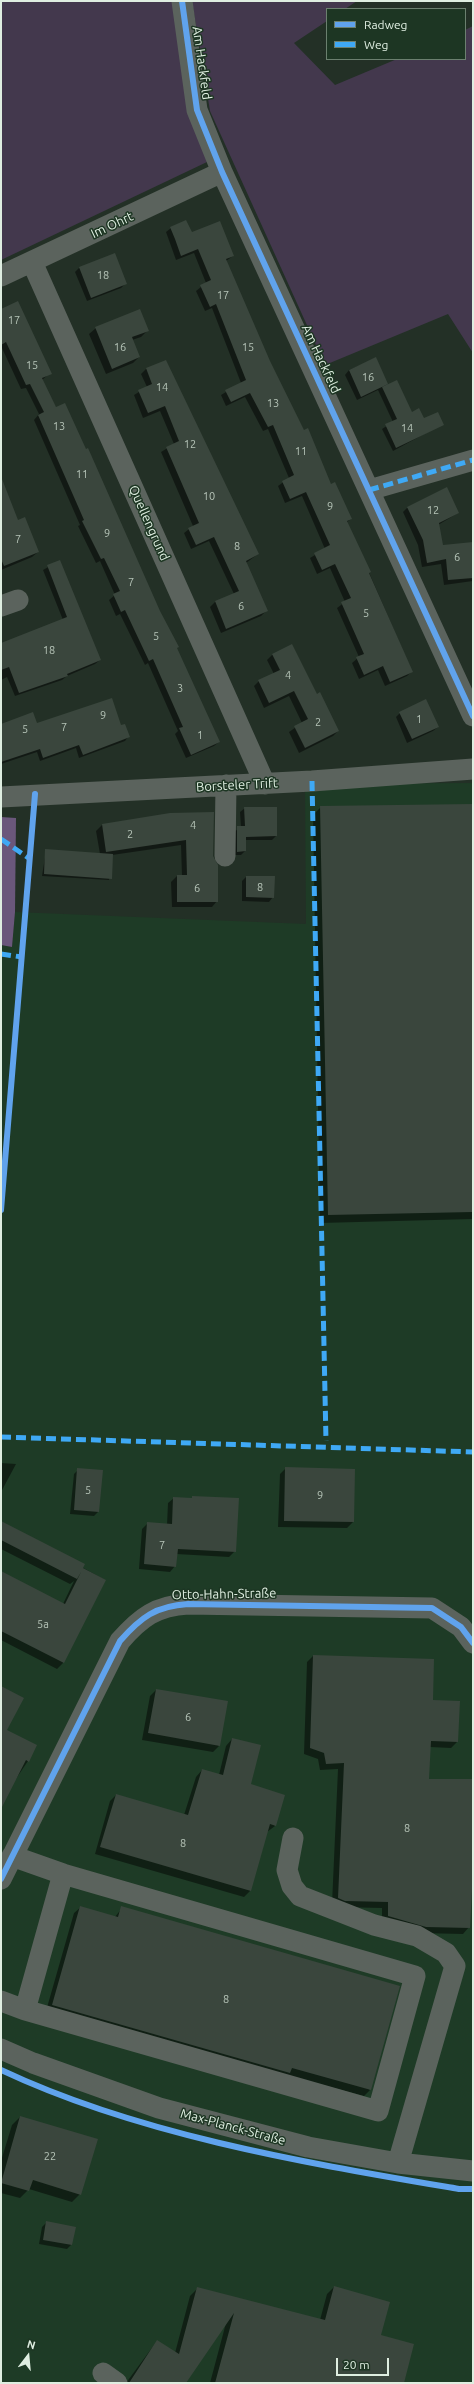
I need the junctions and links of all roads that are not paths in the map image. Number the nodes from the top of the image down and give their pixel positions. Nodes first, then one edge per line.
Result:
1 (182, 1) edge
2 (222, 172) junction
3 (32, 262) junction
4 (1, 276) edge
5 (473, 460) edge
6 (369, 490) junction
7 (473, 716) edge
8 (473, 769) edge
9 (265, 784) junction
10 (226, 786) junction
11 (1, 797) edge
12 (225, 856) dead end
13 (473, 1643) edge
14 (293, 1838) dead end
15 (12, 1856) junction
16 (63, 1874) junction
17 (1, 1878) edge
18 (1, 2001) edge
19 (25, 2010) junction
20 (1, 2049) edge
21 (398, 2163) junction
22 (473, 2171) edge

1 - 2 street, Am Hackfeld
2 - 3 street, Im Ohrt
2 - 6 street, Am Hackfeld
3 - 4 street, Im Ohrt
3 - 9 street, Quellengrund
5 - 6 street
6 - 7 street, Am Hackfeld
8 - 9 street, Borsteler Trift
9 - 10 street, Borsteler Trift
10 - 11 street, Borsteler Trift
10 - 12 street
13 - 15 street, Otto-Hahn-Straße
14 - 21 street
15 - 16 street
15 - 17 street, Otto-Hahn-Straße
16 - 19 street
16 - 19 street
18 - 19 street
20 - 21 street, Max-Planck-Straße
21 - 22 street, Max-Planck-Straße

